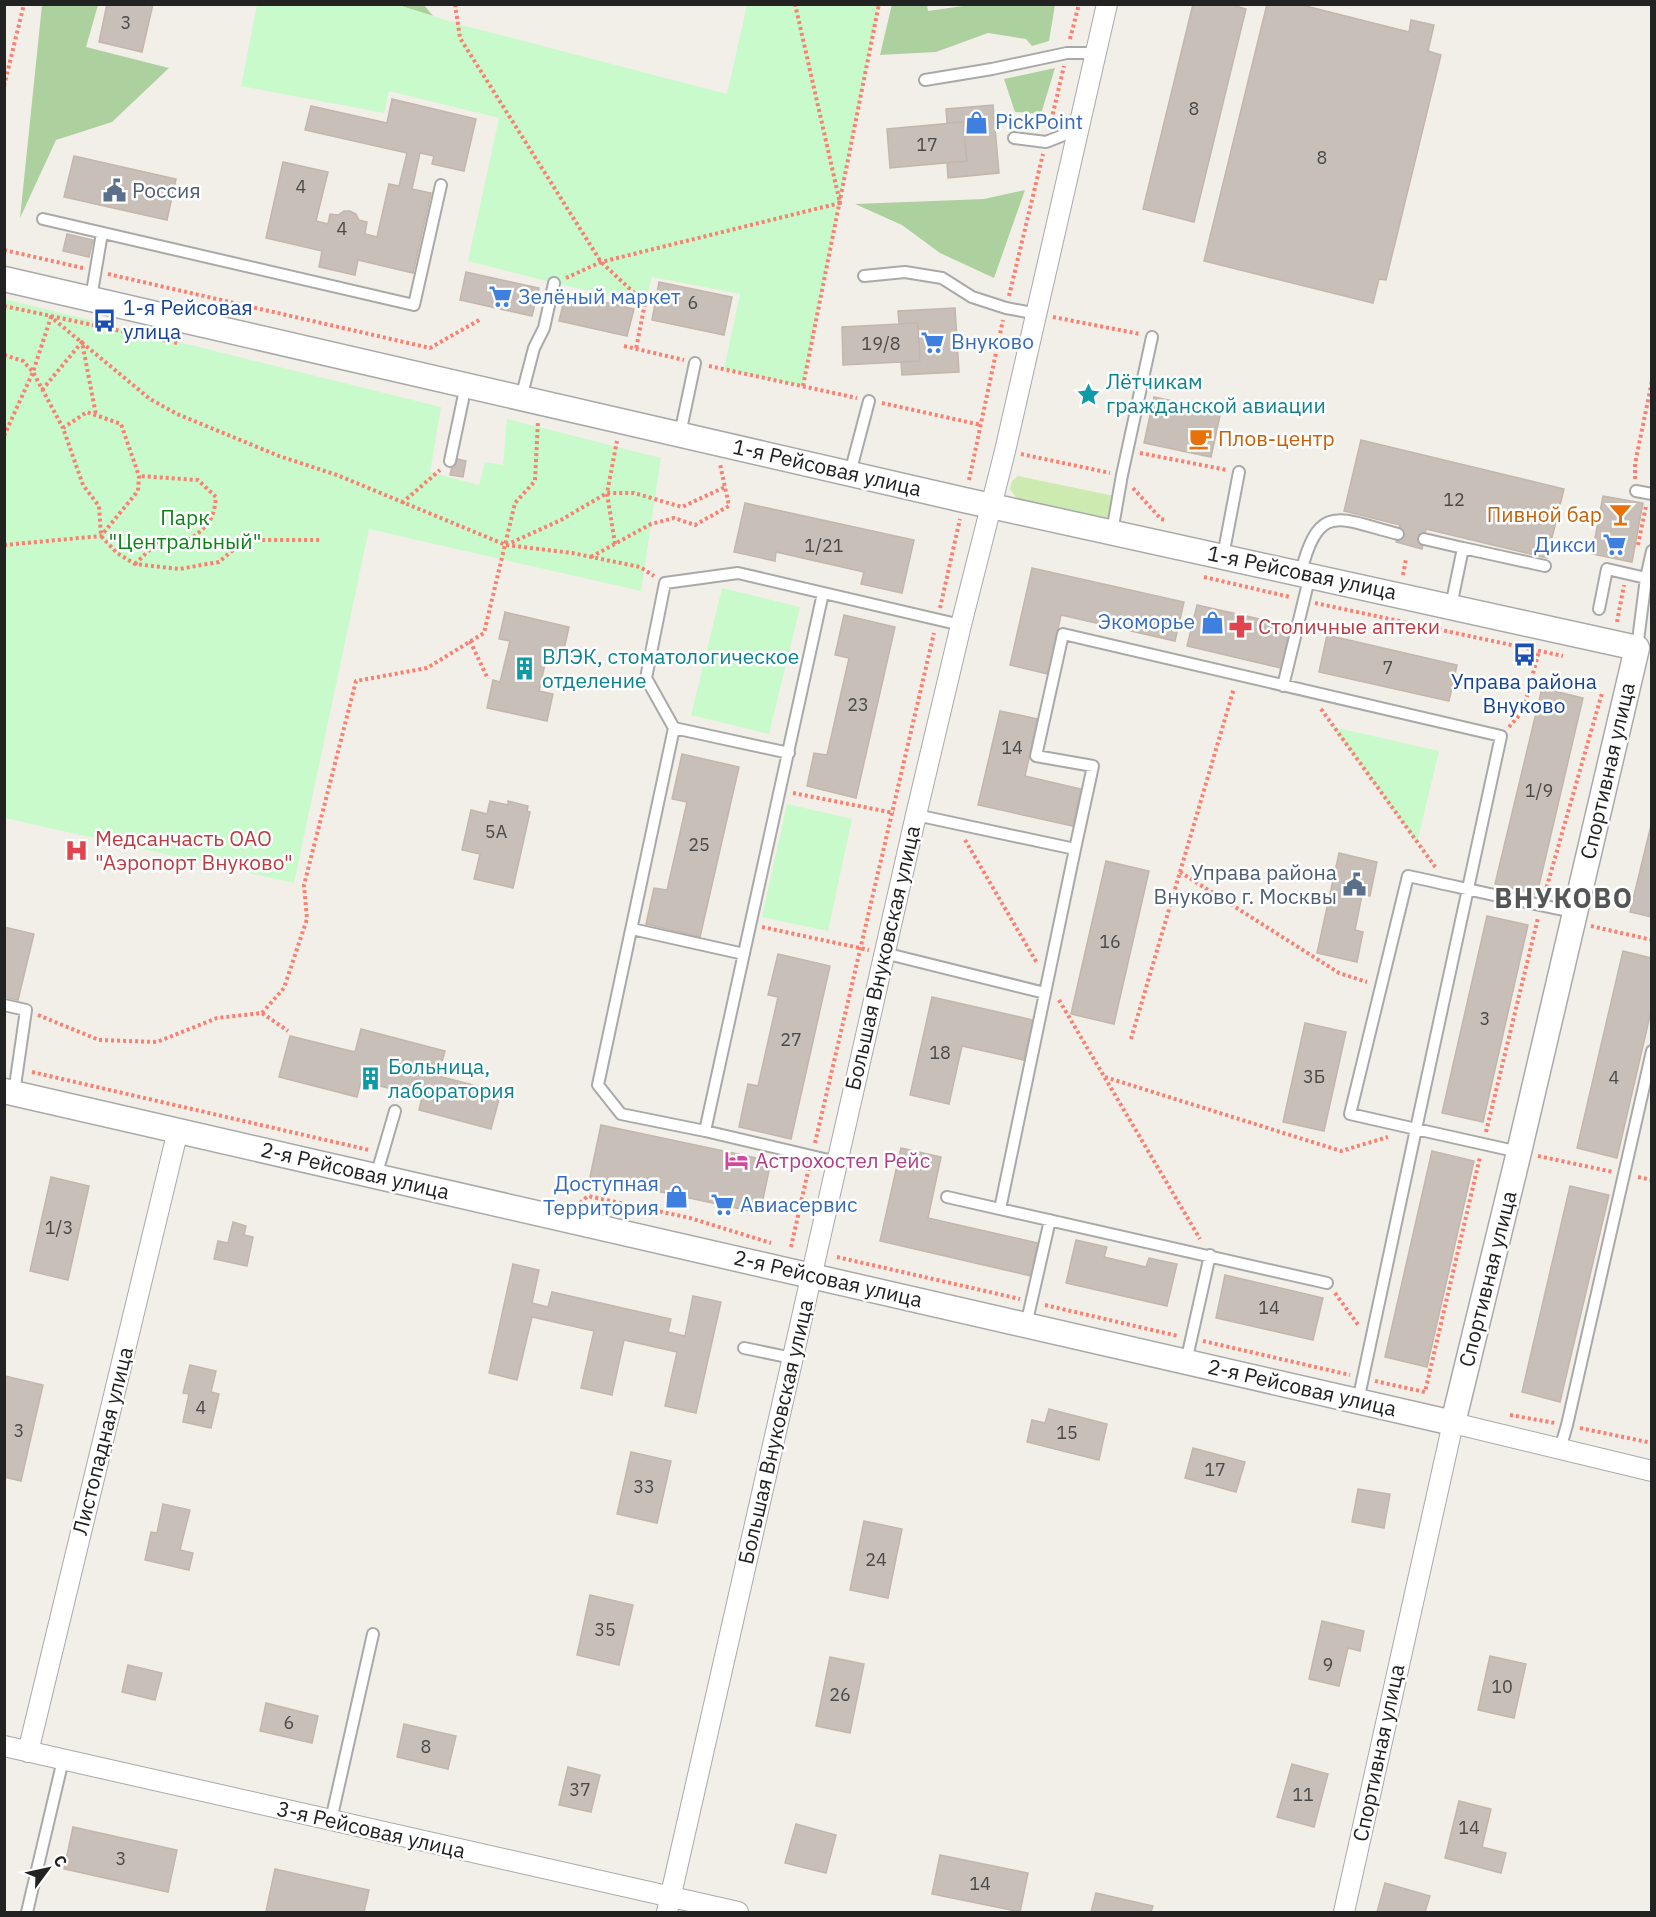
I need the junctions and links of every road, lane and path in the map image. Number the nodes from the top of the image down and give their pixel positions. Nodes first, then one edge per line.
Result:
1 (24, 4) edge
2 (455, 4) edge
3 (795, 4) edge
4 (879, 4) edge
5 (1078, 4) edge
6 (1107, 4) edge
7 (1066, 53) junction
8 (1095, 53) junction
9 (925, 80) dead end
10 (4, 86) edge
11 (1079, 129) junction
12 (1014, 138) dead end
13 (1046, 142) junction
14 (441, 184) dead end
15 (840, 202) junction
16 (43, 219) dead end
17 (102, 233) junction
18 (4, 250) edge
19 (601, 262) junction
20 (96, 271) junction
21 (864, 276) dead end
22 (4, 279) edge
23 (554, 283) joint
24 (91, 298) junction
25 (1006, 308) junction
26 (1038, 314) junction
27 (481, 319) dead end
28 (1152, 337) joint
29 (82, 342) junction
30 (624, 346) dead end
31 (636, 349) junction
32 (4, 355) edge
33 (695, 363) junction
34 (33, 372) junction
35 (466, 385) junction
36 (803, 387) junction
37 (42, 390) junction
38 (531, 399) junction
39 (869, 401) junction
40 (96, 415) junction
41 (981, 425) junction
42 (63, 428) junction
43 (680, 434) junction
44 (4, 436) edge
45 (618, 438) dead end
46 (1127, 450) junction
47 (1005, 452) junction
48 (450, 460) joint
49 (719, 462) dead end
50 (1239, 472) joint
51 (850, 473) junction
52 (1122, 475) junction
53 (139, 476) junction
54 (968, 485) dead end
55 (725, 487) junction
56 (1636, 491) dead end
57 (607, 494) junction
58 (1652, 494) edge
59 (402, 503) junction
60 (992, 505) junction
61 (961, 515) dead end
62 (1172, 522) dead end
63 (1112, 532) junction
64 (1398, 534) dead end
65 (101, 536) junction
66 (1424, 539) dead end
67 (320, 540) dead end
68 (615, 544) junction
69 (4, 545) edge
70 (506, 545) junction
71 (1463, 548) junction
72 (1652, 551) edge
73 (1223, 556) junction
74 (590, 557) junction
75 (1406, 559) dead end
76 (135, 564) junction
77 (1545, 566) dead end
78 (1392, 572) dead end
79 (1306, 574) junction
80 (1646, 578) junction
81 (665, 583) junction
82 (823, 593) junction
83 (1451, 606) junction
84 (1599, 609) dead end
85 (937, 619) junction
86 (961, 625) junction
87 (470, 641) junction
88 (1644, 649) edge
89 (1539, 651) dead end
90 (1238, 676) junction
91 (488, 679) dead end
92 (1283, 686) junction
93 (1604, 689) dead end
94 (1308, 691) junction
95 (674, 728) junction
96 (1501, 736) junction
97 (789, 753) junction
98 (803, 794) dead end
99 (892, 813) junction
100 (916, 815) junction
101 (955, 823) junction
102 (1075, 849) junction
103 (1180, 872) junction
104 (1448, 885) junction
105 (1468, 889) junction
106 (1541, 905) junction
107 (1573, 917) junction
108 (751, 925) junction
109 (632, 929) junction
110 (1652, 940) edge
111 (860, 948) junction
112 (884, 953) junction
113 (744, 954) junction
114 (1048, 981) junction
115 (1381, 987) junction
116 (1045, 993) junction
117 (4, 1005) edge
118 (26, 1010) junction
119 (262, 1013) junction
120 (288, 1031) dead end
121 (1131, 1039) dead end
122 (1652, 1051) edge
123 (18, 1069) junction
124 (1104, 1077) junction
125 (9, 1092) edge
126 (395, 1112) dead end
127 (1416, 1129) junction
128 (178, 1130) junction
129 (705, 1131) junction
130 (1484, 1144) junction
131 (1519, 1152) junction
132 (383, 1153) junction
133 (812, 1156) junction
134 (837, 1162) junction
135 (1623, 1174) junction
136 (376, 1176) junction
137 (1652, 1180) edge
138 (947, 1197) dead end
139 (577, 1207) dead end
140 (1000, 1209) junction
141 (1050, 1220) junction
142 (791, 1247) junction
143 (797, 1248) dead end
144 (1210, 1255) junction
145 (837, 1257) dead end
146 (811, 1276) junction
147 (1327, 1283) joint
148 (1028, 1313) junction
149 (1370, 1341) junction
150 (744, 1348) dead end
151 (1189, 1350) junction
152 (792, 1358) junction
153 (1360, 1389) junction
154 (1503, 1414) dead end
155 (1453, 1423) junction
156 (1567, 1425) junction
157 (1652, 1443) edge
158 (1560, 1449) junction
159 (1652, 1471) edge
160 (373, 1634) dead end
161 (4, 1746) edge
162 (28, 1752) junction
163 (63, 1760) junction
164 (331, 1820) junction
165 (668, 1905) edge
166 (27, 1912) edge
167 (738, 1912) edge
168 (1344, 1912) edge

1 - 10 path
2 - 19 path
3 - 15 path
4 - 15 path
5 - 7 path
6 - 8 street, Большая Внуковская улица
7 - 8 lane
7 - 9 lane
7 - 13 path
8 - 11 street, Большая Внуковская улица
11 - 13 lane
11 - 26 street, Большая Внуковская улица
12 - 13 lane
13 - 25 path
14 - 17 lane
15 - 19 path
15 - 36 path
16 - 17 lane
17 - 20 lane
18 - 20 path
19 - 23 path
19 - 31 path
20 - 24 lane
20 - 27 path
21 - 25 lane
22 - 24 street, 1-я Рейсовая улица
23 - 38 lane
24 - 35 street, 1-я Рейсовая улица
25 - 26 lane
25 - 41 path
26 - 28 path
26 - 47 street, Большая Внуковская улица
28 - 46 lane
29 - 34 path
29 - 37 path
29 - 40 path
29 - 59 path
30 - 31 path
31 - 33 path
32 - 34 path
33 - 36 path
33 - 43 lane
34 - 37 path
34 - 44 path
35 - 38 street, 1-я Рейсовая улица
35 - 48 lane
36 - 39 path
37 - 42 path
38 - 43 street, 1-я Рейсовая улица
38 - 70 path
39 - 41 path
39 - 51 lane
40 - 42 path
40 - 53 path
41 - 54 path
42 - 65 path
43 - 51 street, 1-я Рейсовая улица
45 - 57 path
46 - 50 path
46 - 52 lane
47 - 52 path
47 - 60 street, Большая Внуковская улица
48 - 59 path
49 - 55 path
50 - 73 lane
51 - 60 street, 1-я Рейсовая улица
52 - 62 path
52 - 63 lane
53 - 65 path
53 - 76 path
55 - 57 path
55 - 68 path
56 - 58 lane
57 - 68 path
57 - 70 path
59 - 70 path
60 - 63 street, 1-я Рейсовая улица
60 - 86 street, Большая Внуковская улица
61 - 85 path
63 - 73 street, 1-я Рейсовая улица
64 - 79 lane
65 - 69 path
65 - 76 path
66 - 71 lane
67 - 76 path
68 - 74 path
70 - 74 path
70 - 87 path
71 - 77 lane
71 - 83 lane
72 - 80 lane
73 - 79 street, 1-я Рейсовая улица
74 - 81 path
75 - 78 path
79 - 83 street, 1-я Рейсовая улица
79 - 92 lane
80 - 84 lane
80 - 88 lane
81 - 82 lane
81 - 95 lane
82 - 85 lane
82 - 97 lane
83 - 88 street, 1-я Рейсовая улица
85 - 86 lane
85 - 99 path
86 - 100 street, Большая Внуковская улица
87 - 91 path
87 - 119 path
88 - 107 street, Спортивная улица
89 - 96 path
90 - 92 lane
90 - 102 lane
90 - 103 path
92 - 94 lane
93 - 106 path
94 - 96 lane
94 - 104 path
95 - 97 lane
95 - 109 lane
96 - 105 lane
97 - 108 lane
98 - 99 path
99 - 100 path
99 - 111 path
100 - 101 lane
100 - 112 street, Большая Внуковская улица
101 - 102 lane
101 - 114 path
102 - 114 lane
103 - 115 path
103 - 121 path
104 - 105 lane
104 - 115 lane
105 - 106 lane
105 - 127 lane
106 - 107 lane
106 - 130 path
107 - 110 path
107 - 131 street, Спортивная улица
108 - 111 path
108 - 113 lane
109 - 113 lane
109 - 129 lane
111 - 112 path
111 - 133 path
112 - 116 lane
112 - 134 street, Большая Внуковская улица
113 - 129 lane
114 - 116 lane
114 - 124 path
115 - 127 lane
116 - 140 lane
117 - 118 lane
118 - 119 path
118 - 123 lane
119 - 120 path
122 - 135 lane
123 - 125 lane
123 - 132 path
124 - 127 path
124 - 144 path
125 - 128 street, 2-я Рейсовая улица
126 - 132 lane
127 - 130 lane
127 - 149 lane
128 - 136 street, 2-я Рейсовая улица
128 - 162 street, Листопадная улица
129 - 133 lane
130 - 131 lane
130 - 153 path
131 - 135 path
131 - 155 street, Спортивная улица
132 - 136 lane
133 - 134 lane
133 - 142 path
134 - 146 street, Большая Внуковская улица
135 - 137 path
135 - 156 lane
136 - 146 street, 2-я Рейсовая улица
138 - 140 lane
139 - 142 path
140 - 141 lane
141 - 144 lane
141 - 148 lane
142 - 143 path
144 - 147 lane
144 - 151 lane
145 - 148 path
146 - 148 street, 2-я Рейсовая улица
146 - 152 street, Большая Внуковская улица
147 - 149 path
148 - 151 street, 2-я Рейсовая улица
148 - 151 path
149 - 153 lane
150 - 152 lane
151 - 153 street, 2-я Рейсовая улица
151 - 153 path
152 - 165 street, Большая Внуковская улица
153 - 155 street, 2-я Рейсовая улица
154 - 156 path
155 - 158 street, 2-я Рейсовая улица
155 - 168 street, Спортивная улица
156 - 157 path
156 - 158 lane
158 - 159 street, 2-я Рейсовая улица
160 - 164 lane
161 - 162 street, 3-я Рейсовая улица
162 - 163 street, 3-я Рейсовая улица
163 - 164 street, 3-я Рейсовая улица
163 - 166 lane
164 - 165 street, 3-я Рейсовая улица
165 - 167 street, 3-я Рейсовая улица

